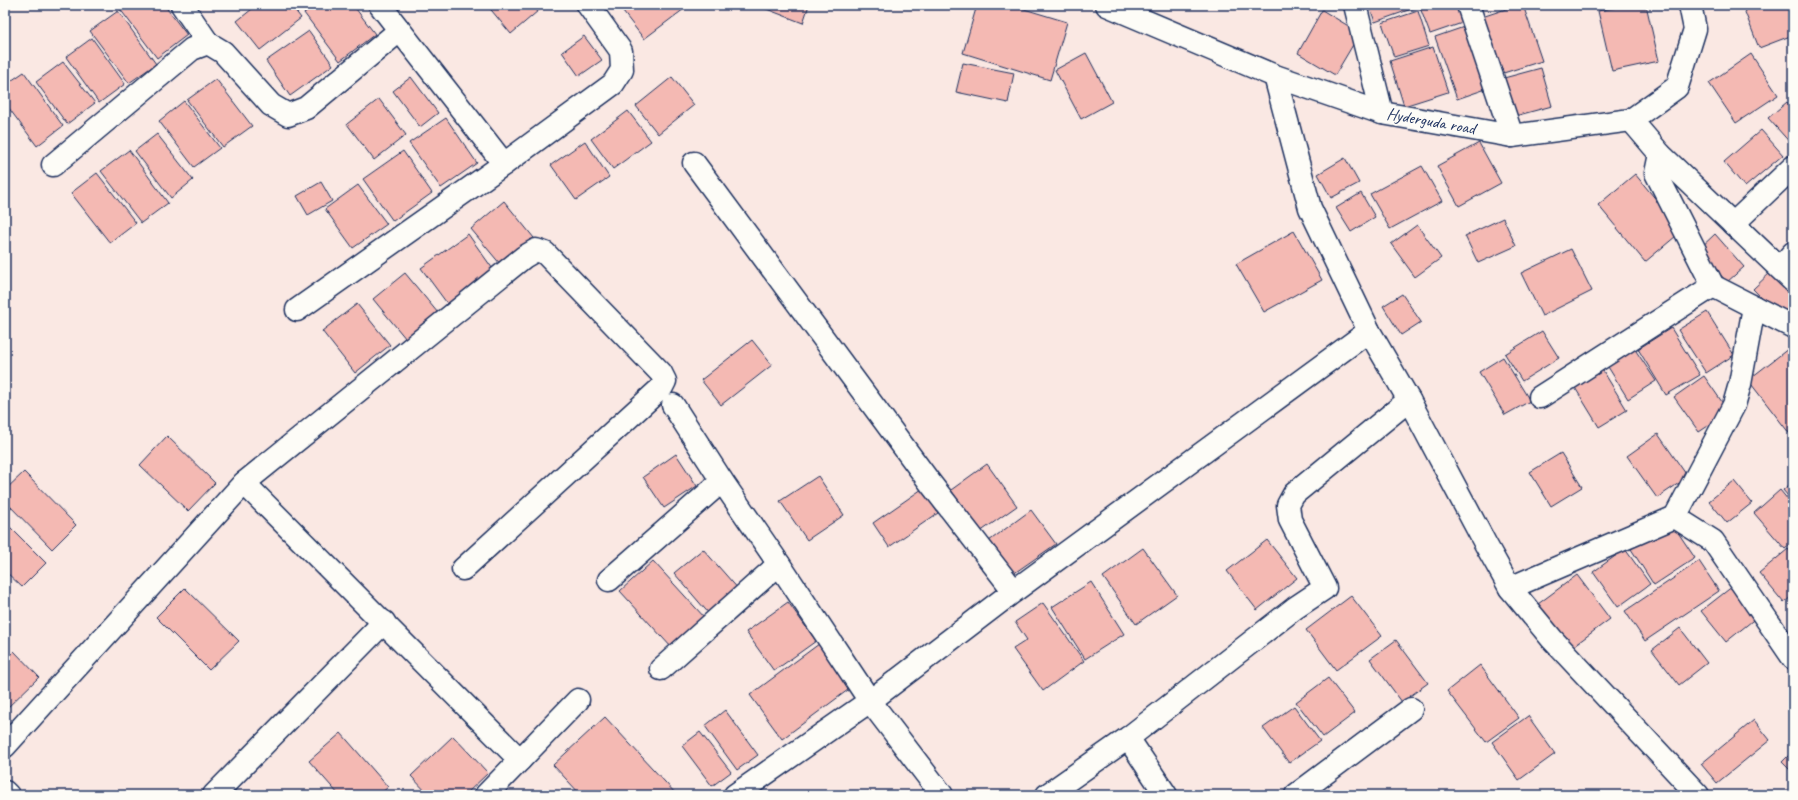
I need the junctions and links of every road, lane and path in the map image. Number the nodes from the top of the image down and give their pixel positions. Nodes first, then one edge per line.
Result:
1 (182, 5) edge
2 (380, 5) edge
3 (588, 5) edge
4 (1355, 5) edge
5 (1468, 5) edge
6 (1690, 5) edge
7 (1114, 6) edge
8 (399, 31) junction
9 (208, 43) junction
10 (1275, 76) junction
11 (1382, 113) junction
12 (1631, 120) junction
13 (1512, 136) junction
14 (1660, 154) junction
15 (694, 163) dead end
16 (504, 164) junction
17 (53, 165) dead end
18 (1793, 167) edge
19 (1733, 224) junction
20 (1789, 268) edge
21 (1713, 286) junction
22 (1754, 307) junction
23 (297, 310) dead end
24 (1793, 328) edge
25 (1369, 331) junction
26 (1540, 397) dead end
27 (1409, 400) junction
28 (673, 405) dead end
29 (722, 481) junction
30 (244, 483) junction
31 (1675, 517) junction
32 (779, 564) junction
33 (463, 569) dead end
34 (609, 580) dead end
35 (1510, 588) junction
36 (1014, 591) junction
37 (384, 622) junction
38 (1793, 658) edge
39 (661, 669) dead end
40 (578, 700) dead end
41 (870, 701) junction
42 (1411, 710) dead end
43 (1128, 738) junction
44 (5, 746) edge
45 (520, 760) junction
46 (5, 792) edge
47 (8, 795) edge
48 (214, 795) edge
49 (486, 795) edge
50 (735, 795) edge
51 (942, 795) edge
52 (1047, 795) edge
53 (1166, 795) edge
54 (1296, 795) edge
55 (1698, 795) edge

1 - 9 street
2 - 8 street
3 - 16 street
4 - 11 street
5 - 13 street
6 - 12 street, Hyderguda road
7 - 10 street, Hyderguda road
8 - 9 street
8 - 16 street
9 - 17 street
10 - 11 street, Hyderguda road
10 - 25 street
11 - 13 street, Hyderguda road
12 - 13 street, Hyderguda road
12 - 14 street
14 - 19 street
14 - 21 street
15 - 36 street
16 - 23 street
18 - 19 street
19 - 20 street
21 - 22 street
21 - 26 street
22 - 24 street
22 - 31 street
25 - 27 street
25 - 36 street
27 - 35 street
27 - 43 street
28 - 29 street
29 - 32 street
29 - 34 street
30 - 33 street
30 - 37 street
30 - 44 street
31 - 35 street
31 - 38 street
32 - 39 street
32 - 41 street
35 - 55 street
36 - 41 street
37 - 45 street
37 - 48 street
40 - 45 street
41 - 50 street
41 - 51 street
42 - 54 street
43 - 52 street
43 - 53 street
45 - 49 street
46 - 47 street

